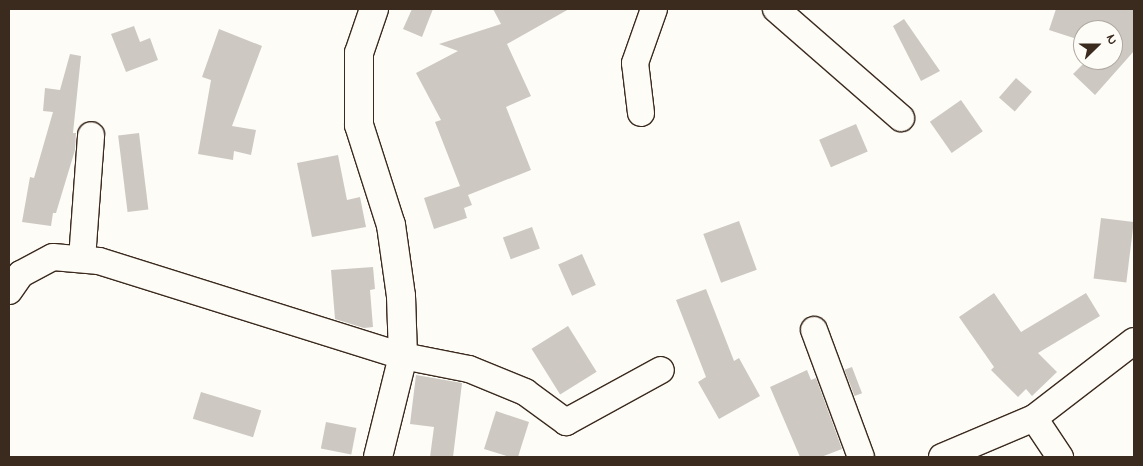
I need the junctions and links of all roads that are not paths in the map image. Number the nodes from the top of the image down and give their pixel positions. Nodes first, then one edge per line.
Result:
1 (374, 9) edge
2 (654, 9) edge
3 (776, 9) edge
4 (641, 113) dead end
5 (901, 118) dead end
6 (91, 135) dead end
7 (82, 259) junction
8 (9, 292) edge
9 (814, 330) dead end
10 (1134, 341) edge
11 (403, 356) junction
12 (661, 370) dead end
13 (1034, 418) junction
14 (378, 457) edge
15 (861, 457) edge
16 (942, 457) edge
17 (1060, 457) edge

1 - 11 main road
2 - 4 street
3 - 5 street
6 - 7 street
7 - 8 street
7 - 11 street
9 - 15 street
10 - 13 street
11 - 12 street
11 - 14 main road
13 - 16 street
13 - 17 street

